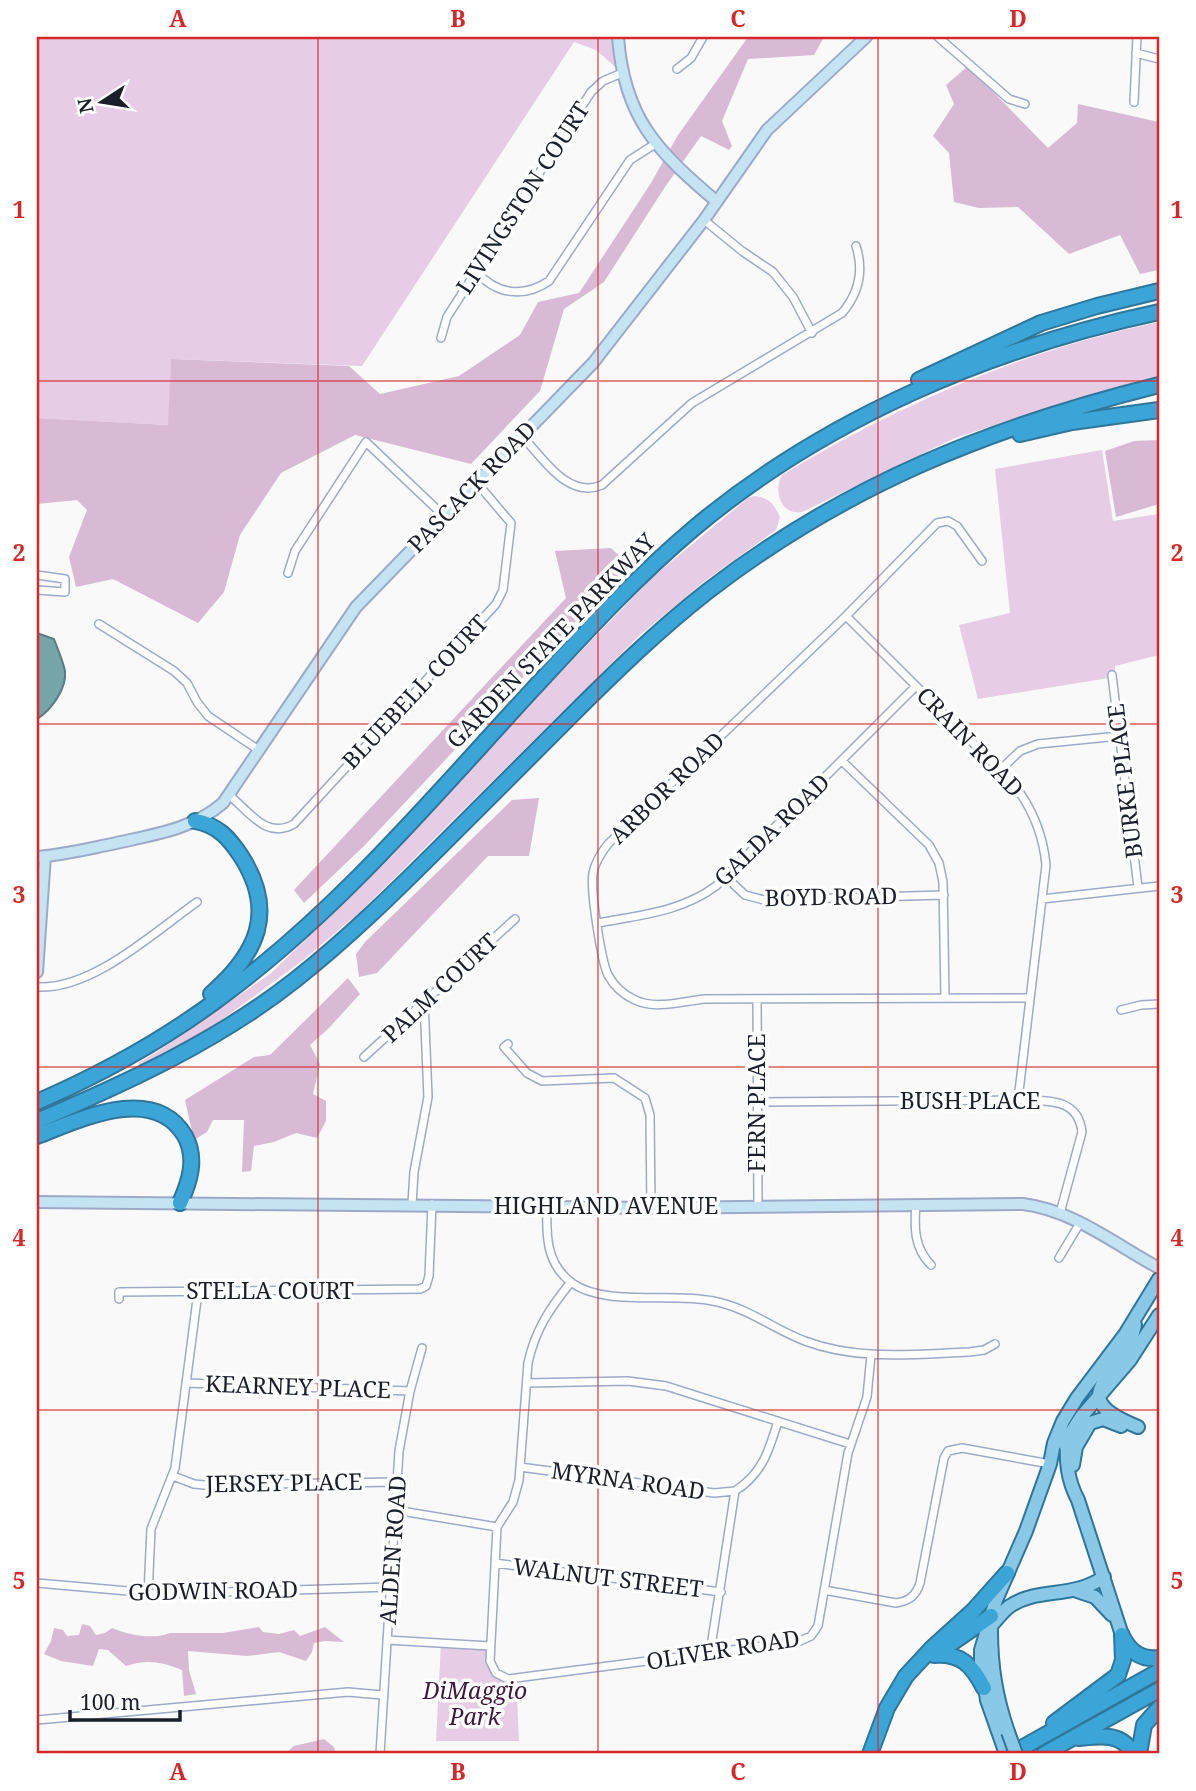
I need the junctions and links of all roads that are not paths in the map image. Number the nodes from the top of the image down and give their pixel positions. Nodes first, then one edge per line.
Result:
1 (618, 37) edge
2 (703, 37) edge
3 (866, 37) edge
4 (938, 37) edge
5 (1138, 37) edge
6 (1136, 53) junction
7 (1159, 59) edge
8 (677, 69) dead end
9 (622, 73) junction
10 (1134, 102) dead end
11 (1025, 104) dead end
12 (655, 144) junction
13 (716, 201) junction
14 (704, 220) junction
15 (856, 246) dead end
16 (477, 271) junction
17 (1159, 291) edge
18 (1159, 312) edge
19 (812, 333) junction
20 (441, 338) dead end
21 (1159, 385) edge
22 (1159, 410) edge
23 (830, 435) junction
24 (522, 436) junction
25 (911, 467) junction
26 (477, 483) junction
27 (444, 516) junction
28 (982, 561) dead end
29 (288, 573) dead end
30 (37, 575) edge
31 (37, 590) edge
32 (846, 616) junction
33 (99, 624) dead end
34 (1112, 675) dead end
35 (916, 686) junction
36 (1119, 736) junction
37 (260, 751) junction
38 (842, 761) junction
39 (1000, 769) junction
40 (230, 796) junction
41 (195, 821) junction
42 (41, 856) edge
43 (726, 877) junction
44 (1159, 886) edge
45 (1138, 887) junction
46 (943, 895) junction
47 (1042, 899) junction
48 (197, 902) dead end
49 (515, 919) dead end
50 (598, 923) junction
51 (37, 972) edge
52 (37, 987) edge
53 (271, 998) junction
54 (945, 998) junction
55 (1029, 998) junction
56 (757, 1000) junction
57 (424, 1001) junction
58 (1159, 1004) edge
59 (1121, 1010) dead end
60 (508, 1044) dead end
61 (137, 1053) junction
62 (365, 1057) dead end
63 (1018, 1100) junction
64 (37, 1102) edge
65 (757, 1102) junction
66 (37, 1121) edge
67 (37, 1133) edge
68 (37, 1202) edge
69 (180, 1203) junction
70 (412, 1204) junction
71 (432, 1204) junction
72 (916, 1204) junction
73 (547, 1206) junction
74 (758, 1206) junction
75 (651, 1208) junction
76 (1059, 1213) junction
77 (1080, 1223) junction
78 (1059, 1258) dead end
79 (931, 1265) dead end
80 (1159, 1268) edge
81 (1159, 1279) edge
82 (571, 1282) junction
83 (198, 1292) junction
84 (120, 1299) dead end
85 (1138, 1314) junction
86 (1159, 1315) edge
87 (995, 1344) dead end
88 (422, 1348) dead end
89 (871, 1355) junction
90 (527, 1382) junction
91 (186, 1383) junction
92 (410, 1391) junction
93 (1099, 1398) junction
94 (778, 1421) junction
95 (1067, 1438) junction
96 (850, 1444) junction
97 (1050, 1464) junction
98 (520, 1467) junction
99 (173, 1476) junction
100 (396, 1482) junction
101 (735, 1491) junction
102 (1078, 1500) junction
103 (395, 1510) junction
104 (497, 1527) junction
105 (495, 1563) junction
106 (1007, 1573) junction
107 (1104, 1577) junction
108 (37, 1583) edge
109 (390, 1587) junction
110 (824, 1590) junction
111 (1073, 1591) junction
112 (721, 1592) junction
113 (148, 1594) junction
114 (991, 1621) junction
115 (1120, 1630) junction
116 (387, 1640) junction
117 (490, 1646) junction
118 (710, 1653) junction
119 (934, 1655) junction
120 (1159, 1658) edge
121 (915, 1667) junction
122 (1159, 1671) edge
123 (984, 1688) junction
124 (1159, 1690) edge
125 (382, 1695) junction
126 (1159, 1708) edge
127 (37, 1720) edge
128 (1004, 1734) junction
129 (876, 1738) junction
130 (1070, 1740) junction
131 (1032, 1743) junction
132 (380, 1754) edge
133 (870, 1754) edge
134 (876, 1754) edge
135 (1011, 1754) edge
136 (1044, 1754) edge
137 (1133, 1754) edge
138 (1139, 1754) edge

1 - 9 street
2 - 8 street
3 - 13 street, PASCACK ROAD
4 - 11 street
5 - 6 street
6 - 7 street
6 - 10 street
9 - 12 street
9 - 16 street, LIVINGSTON COURT
12 - 13 street
12 - 16 street
13 - 14 street, PASCACK ROAD
14 - 19 street
14 - 24 street, PASCACK ROAD
15 - 19 street
16 - 20 street, LIVINGSTON COURT
17 - 23 highway
18 - 23 highway, GARDEN STATE PARKWAY
19 - 24 street
21 - 25 highway
22 - 25 highway
23 - 61 highway, GARDEN STATE PARKWAY
24 - 26 street, PASCACK ROAD
25 - 53 highway
26 - 27 street, PASCACK ROAD
26 - 40 street, BLUEBELL COURT
27 - 29 street
27 - 37 street, PASCACK ROAD
28 - 32 street, ARBOR ROAD
30 - 31 street
32 - 35 street, CRAIN ROAD
32 - 50 street, ARBOR ROAD
33 - 37 street
34 - 36 street, BURKE PLACE
35 - 38 street, GALDA ROAD
35 - 39 street, CRAIN ROAD
36 - 39 street
36 - 45 street, BURKE PLACE
37 - 40 street, PASCACK ROAD
38 - 43 street, GALDA ROAD
38 - 46 street
39 - 47 street, CRAIN ROAD
40 - 41 street, PASCACK ROAD
41 - 42 street, PASCACK ROAD
41 - 61 highway
42 - 51 street
43 - 46 street, BOYD ROAD
43 - 50 street, GALDA ROAD
44 - 45 street
45 - 47 street
46 - 54 street
47 - 55 street, CRAIN ROAD
48 - 52 street
49 - 57 street, PALM COURT
50 - 56 street, ARBOR ROAD
53 - 66 highway
53 - 67 highway
54 - 55 street, ARBOR ROAD
54 - 56 street, ARBOR ROAD
55 - 63 street, CRAIN ROAD
56 - 65 street, FERN PLACE
57 - 62 street, PALM COURT
57 - 70 street
58 - 59 street
60 - 75 street
61 - 64 highway, GARDEN STATE PARKWAY
63 - 65 street, BUSH PLACE
63 - 76 street, BUSH PLACE
65 - 74 street, FERN PLACE
67 - 69 highway
68 - 69 street, HIGHLAND AVENUE
69 - 70 street, HIGHLAND AVENUE
70 - 71 street, HIGHLAND AVENUE
71 - 73 street, HIGHLAND AVENUE
71 - 83 street, STELLA COURT
72 - 74 street, HIGHLAND AVENUE
72 - 76 street, HIGHLAND AVENUE
72 - 79 street
73 - 75 street, HIGHLAND AVENUE
73 - 82 street
74 - 75 street, HIGHLAND AVENUE
76 - 77 street, HIGHLAND AVENUE
77 - 78 street
77 - 80 street, HIGHLAND AVENUE
81 - 85 main road
82 - 89 street
82 - 90 street
83 - 84 street, STELLA COURT
83 - 91 street
85 - 93 main road
85 - 97 main road
86 - 93 main road
87 - 89 street
88 - 92 street, ALDEN ROAD
89 - 96 street, OLIVER ROAD
90 - 94 street
90 - 98 street
91 - 92 street, KEARNEY PLACE
91 - 99 street
92 - 100 street, ALDEN ROAD
93 - 95 main road
93 - 102 main road
94 - 96 street
94 - 101 street
95 - 97 main road
95 - 102 main road
96 - 110 street, OLIVER ROAD
97 - 106 main road
97 - 110 street
98 - 101 street, MYRNA ROAD
98 - 104 street
99 - 100 street, JERSEY PLACE
99 - 113 street
100 - 103 street, ALDEN ROAD
101 - 112 street
102 - 107 main road
103 - 104 street
103 - 109 street, ALDEN ROAD
104 - 105 street
105 - 112 street, WALNUT STREET
105 - 117 street
106 - 114 main road
106 - 121 highway
107 - 111 main road
107 - 115 main road
108 - 113 street, GODWIN ROAD
109 - 113 street, GODWIN ROAD
109 - 116 street, ALDEN ROAD
110 - 118 street, OLIVER ROAD
111 - 114 main road
111 - 115 main road
112 - 118 street
114 - 119 highway
114 - 123 main road
114 - 128 main road
115 - 120 highway
115 - 131 highway
116 - 117 street
116 - 125 street, ALDEN ROAD
117 - 118 street, OLIVER ROAD
119 - 121 highway
119 - 123 highway
121 - 129 highway
122 - 131 highway
123 - 128 main road
124 - 130 highway
125 - 127 street
125 - 132 street, ALDEN ROAD
126 - 138 highway
128 - 135 main road, bridge
129 - 133 highway
129 - 134 highway
130 - 136 highway
130 - 137 highway
131 - 135 highway

